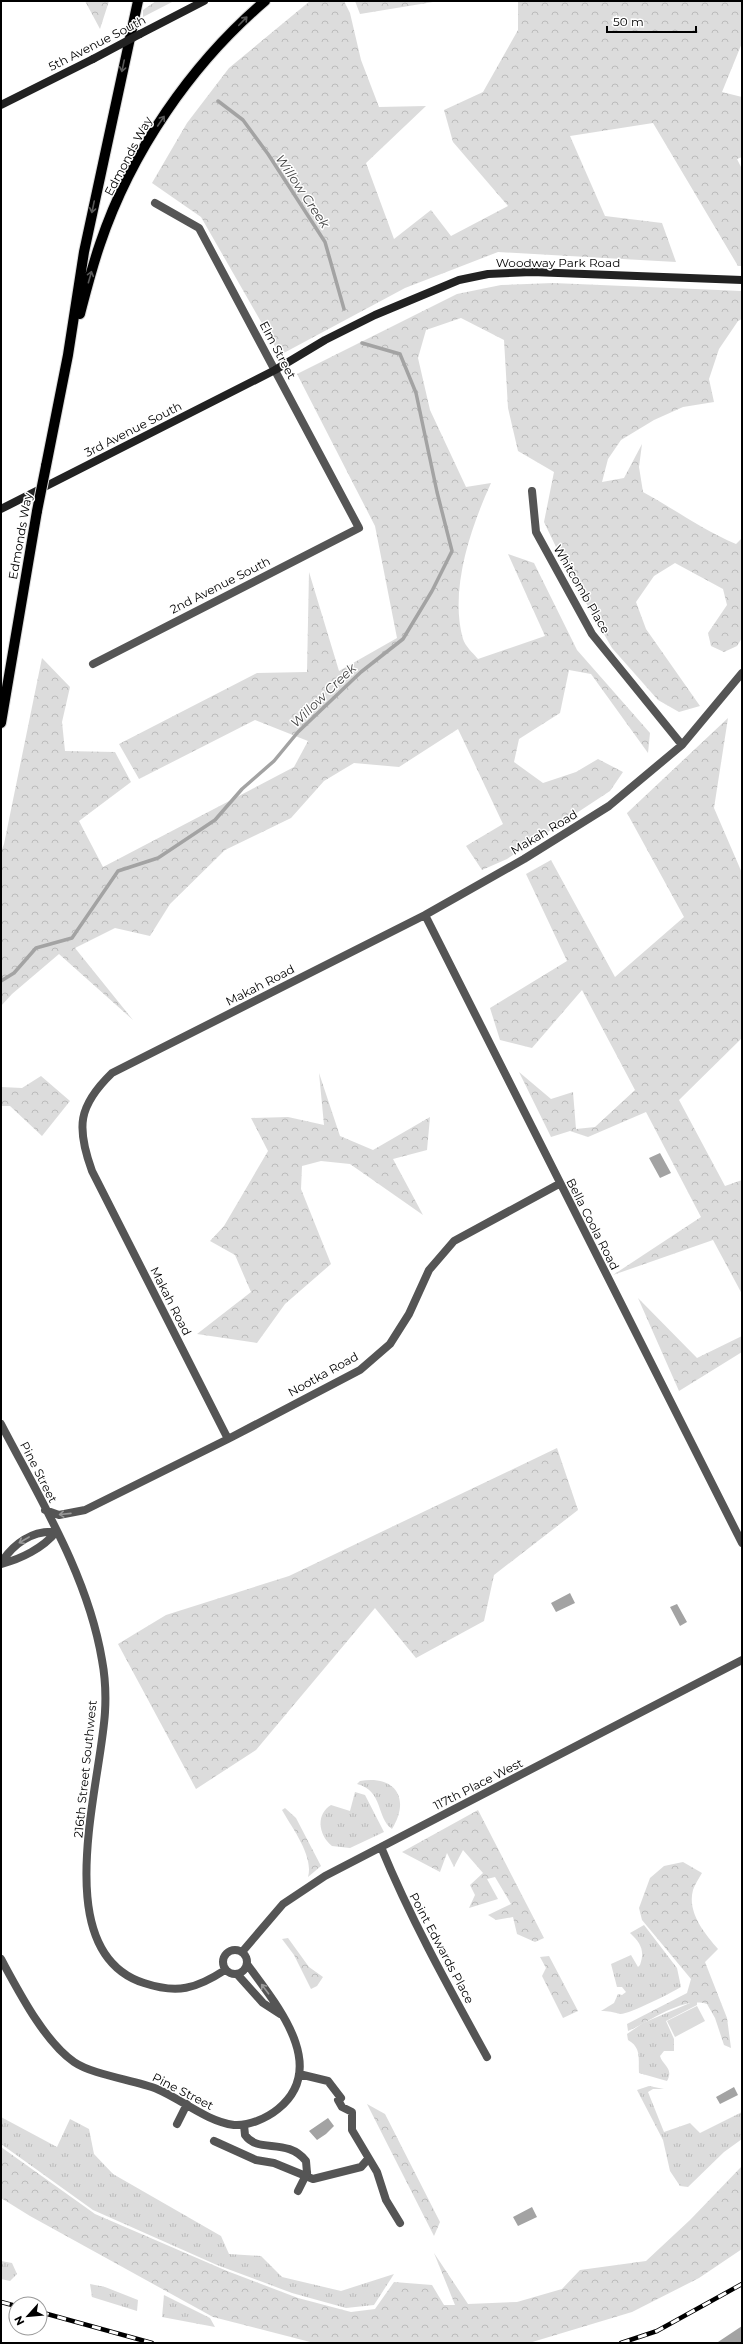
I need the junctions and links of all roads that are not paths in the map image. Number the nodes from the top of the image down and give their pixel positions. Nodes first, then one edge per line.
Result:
1 (138, 1) edge
2 (204, 1) edge
3 (265, 1) edge
4 (1, 105) edge
5 (155, 203) dead end
6 (742, 280) edge
7 (68, 355) junction
8 (275, 370) junction
9 (532, 491) dead end
10 (1, 509) edge
11 (359, 528) joint
12 (93, 664) dead end
13 (742, 673) edge
14 (1, 723) edge
15 (682, 745) junction
16 (425, 915) junction
17 (559, 1184) junction
18 (1, 1424) edge
19 (228, 1439) junction
20 (46, 1510) junction
21 (56, 1532) junction
22 (742, 1543) edge
23 (1, 1564) edge
24 (742, 1660) edge
25 (381, 1847) junction
26 (242, 1952) junction
27 (1, 1959) edge
28 (247, 1964) junction
29 (225, 1970) junction
30 (237, 1974) junction
31 (281, 2014) junction
32 (487, 2057) dead end
33 (299, 2074) junction
34 (187, 2104) junction
35 (179, 2121) dead end
36 (244, 2125) junction
37 (214, 2141) dead end
38 (368, 2159) junction
39 (298, 2191) dead end
40 (400, 2223) dead end

1 -> 7 main road, Edmonds Way
2 - 4 street, 5th Avenue South, bridge
7 -> 3 main road, Edmonds Way
5 - 8 street, Elm Street
6 - 8 street, Woodway Park Road
7 - 14 main road, Edmonds Way, bridge
8 - 10 street, 3rd Avenue South
8 - 11 street, Elm Street
9 - 15 street, Whitcomb Place
11 - 12 street, 2nd Avenue South
13 - 15 street, Makah Road
15 - 16 street, Makah Road
16 - 17 street, Bella Coola Road
16 - 19 street, Makah Road
17 - 19 street, Nootka Road
17 - 22 street, Bella Coola Road
18 - 20 street, Pine Street
19 -> 20 street, Nootka Road
20 - 21 street, Pine Street
21 - 23 street
21 -> 23 street
21 - 29 street, 216th Street Southwest
24 - 25 street, 117th Place West
25 - 26 street, 117th Place West
25 - 32 street, Point Edwards Place
26 - 28 street
26 - 29 street
27 - 34 street, Pine Street
28 - 30 street
31 -> 28 street
29 - 30 street
30 - 31 street
31 - 33 street
33 - 36 street
33 - 38 street
34 - 35 street
34 - 36 street, Pine Street
36 - 39 street, bridge
37 - 38 street
38 - 40 street

